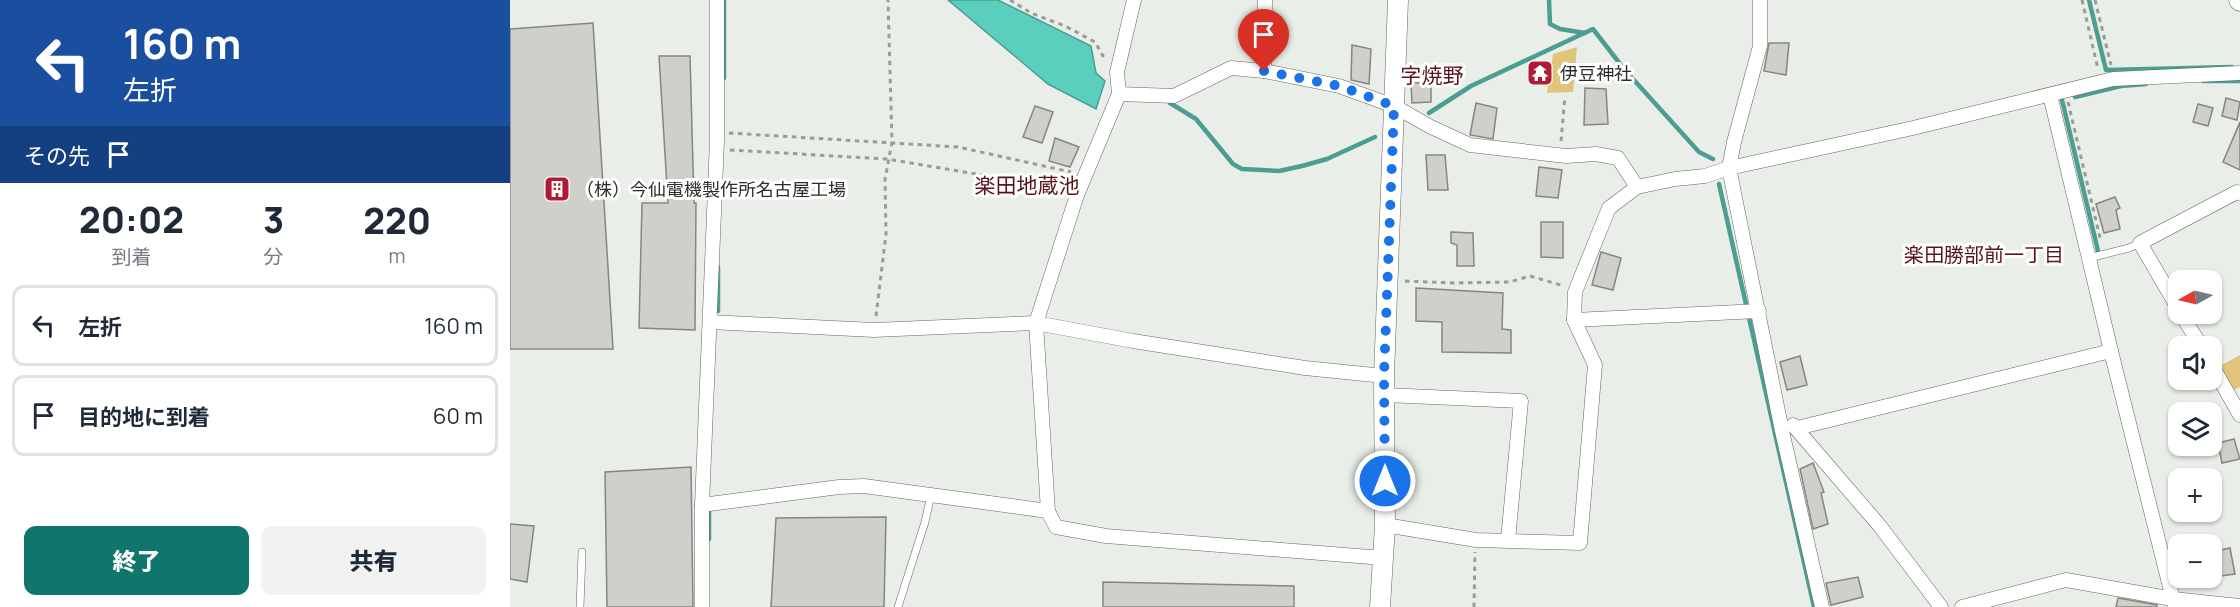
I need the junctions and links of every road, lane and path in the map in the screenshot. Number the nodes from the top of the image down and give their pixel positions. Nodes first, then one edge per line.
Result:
1 (717, 0) edge
2 (888, 0) edge
3 (1010, 0) edge
4 (1134, 0) edge
5 (1265, 0) edge
6 (1398, 0) edge
7 (1760, 0) edge
8 (2082, 0) edge
9 (2096, 0) edge
10 (2111, 63) dead end
11 (1264, 71) junction
12 (1117, 72) junction
13 (2240, 73) edge
14 (2101, 83) junction
15 (2066, 91) junction
16 (1119, 94) junction
17 (2050, 94) junction
18 (1565, 96) dead end
19 (1394, 106) junction
20 (892, 142) junction
21 (1560, 155) junction
22 (887, 159) junction
23 (1730, 168) junction
24 (1085, 176) junction
25 (1637, 187) junction
26 (2240, 193) edge
27 (1077, 195) junction
28 (2140, 243) junction
29 (2104, 255) junction
30 (2090, 258) junction
31 (1388, 281) junction
32 (2168, 291) edge
33 (1575, 292) junction
34 (1759, 311) junction
35 (1574, 320) junction
36 (710, 322) junction
37 (1036, 323) junction
38 (874, 330) junction
39 (2111, 351) junction
40 (2222, 383) edge
41 (1384, 385) junction
42 (1780, 413) junction
43 (2240, 415) edge
44 (1797, 428) junction
45 (931, 495) junction
46 (702, 505) junction
47 (1048, 511) junction
48 (1386, 525) junction
49 (1476, 540) junction
50 (1508, 540) junction
51 (582, 552) dead end
52 (1383, 558) junction
53 (2174, 603) edge
54 (2240, 606) edge
55 (580, 607) edge
56 (702, 607) edge
57 (898, 607) edge
58 (1380, 607) edge
59 (1474, 607) edge
60 (1822, 607) edge
61 (1941, 607) edge
62 (1962, 607) edge

1 - 36 street
2 - 20 path
3 - 12 path
4 - 12 street
5 - 11 street
6 - 19 street
7 - 23 street
8 - 14 path
9 - 10 path
11 - 16 street
11 - 19 street
12 - 16 street
13 - 14 street
14 - 15 street
15 - 17 street
15 - 29 path
16 - 24 street
17 - 23 street
17 - 30 street
18 - 21 path
19 - 21 street
19 - 31 street
20 - 22 path
20 - 22 path
20 - 24 path
21 - 25 street
22 - 27 path
22 - 38 path
23 - 25 street
23 - 34 street
24 - 27 street
25 - 33 street
26 - 28 street
27 - 37 street
28 - 29 lane
28 - 32 street
29 - 30 lane
30 - 39 street
31 - 33 path
31 - 41 street
33 - 35 street
34 - 35 street
34 - 42 street
35 - 50 street
36 - 38 street
36 - 46 street
37 - 38 street
37 - 41 street
37 - 47 street
39 - 44 street
39 - 53 street
40 - 43 street
41 - 48 street
41 - 50 street
42 - 44 street
42 - 60 street
44 - 61 street
45 - 46 street
45 - 47 street
45 - 57 lane
46 - 56 street
47 - 52 street
48 - 49 street
48 - 52 street
49 - 50 street
49 - 59 path
51 - 55 lane
52 - 58 street
53 - 54 street
53 - 62 street

